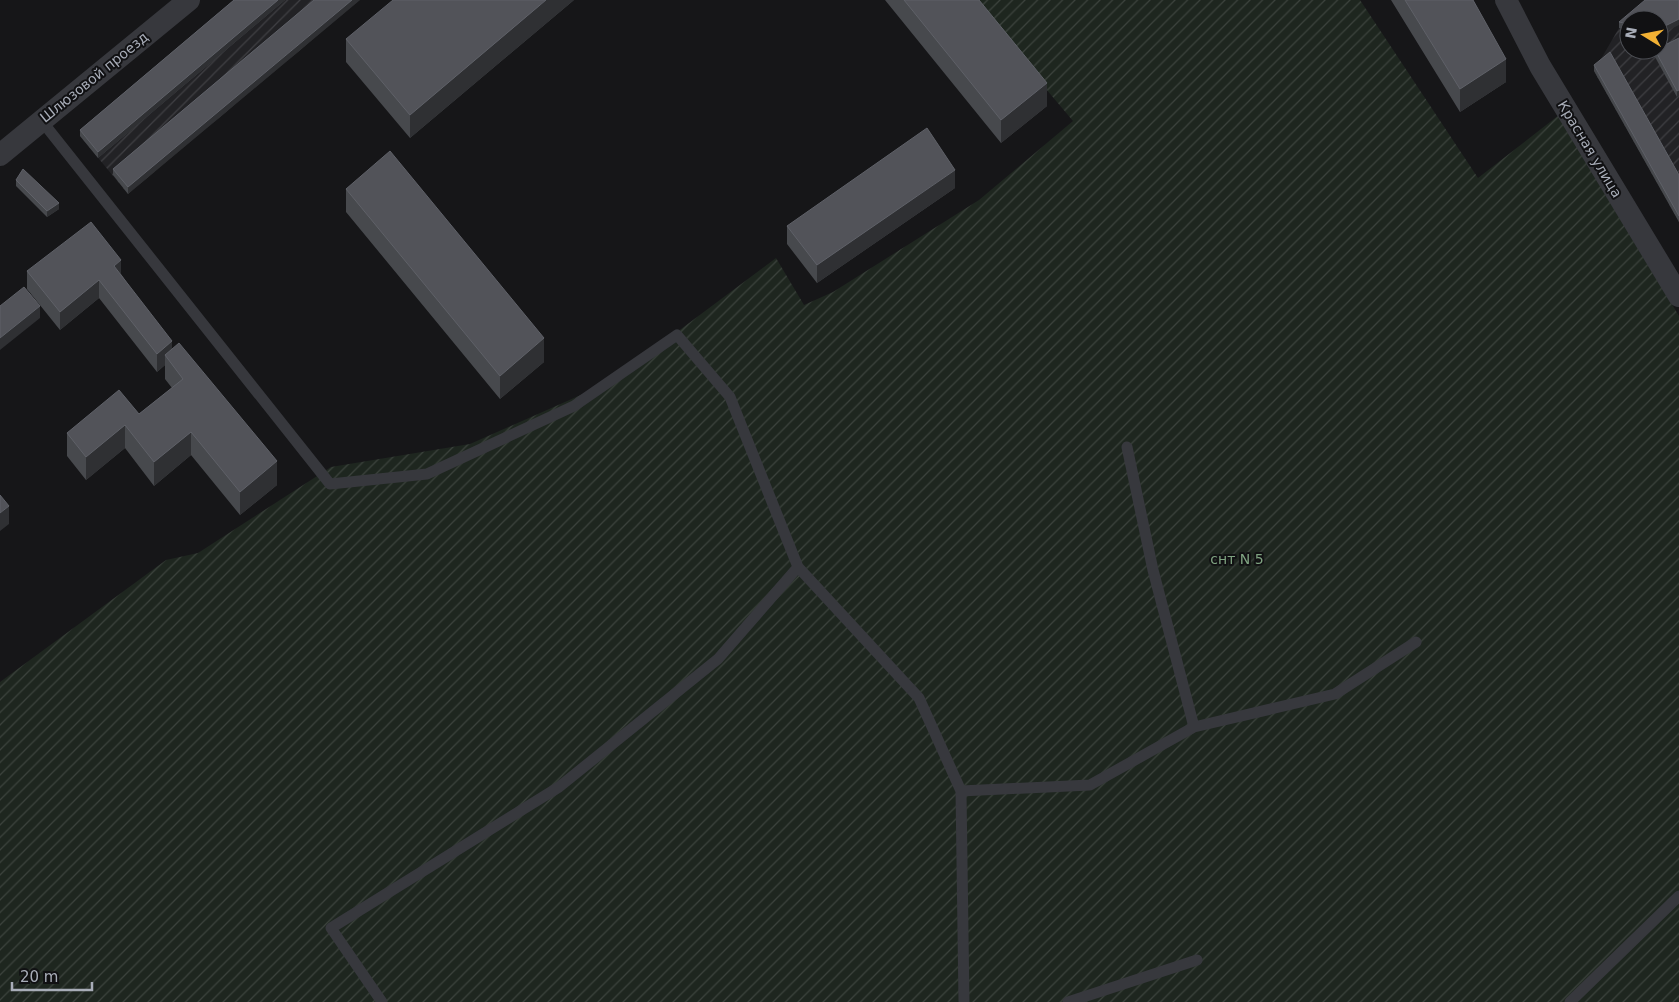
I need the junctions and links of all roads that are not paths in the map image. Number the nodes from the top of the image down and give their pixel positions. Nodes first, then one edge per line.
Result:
1 (189, 0) edge
2 (1506, 0) edge
3 (42, 120) junction
4 (0, 155) edge
5 (1679, 296) edge
6 (1127, 447) dead end
7 (798, 567) junction
8 (1416, 642) dead end
9 (1194, 727) junction
10 (961, 791) junction
11 (1679, 896) edge
12 (1197, 960) dead end
13 (382, 1002) edge
14 (964, 1002) edge
15 (1068, 1002) edge
16 (1570, 1002) edge

1 - 3 street, Шлюзовой проезд
2 - 5 street, Красная улица
3 - 4 street, Шлюзовой проезд
3 - 7 lane
6 - 9 lane
7 - 10 lane
7 - 13 lane
8 - 9 lane
9 - 10 lane
10 - 14 lane
11 - 16 lane
12 - 15 lane

